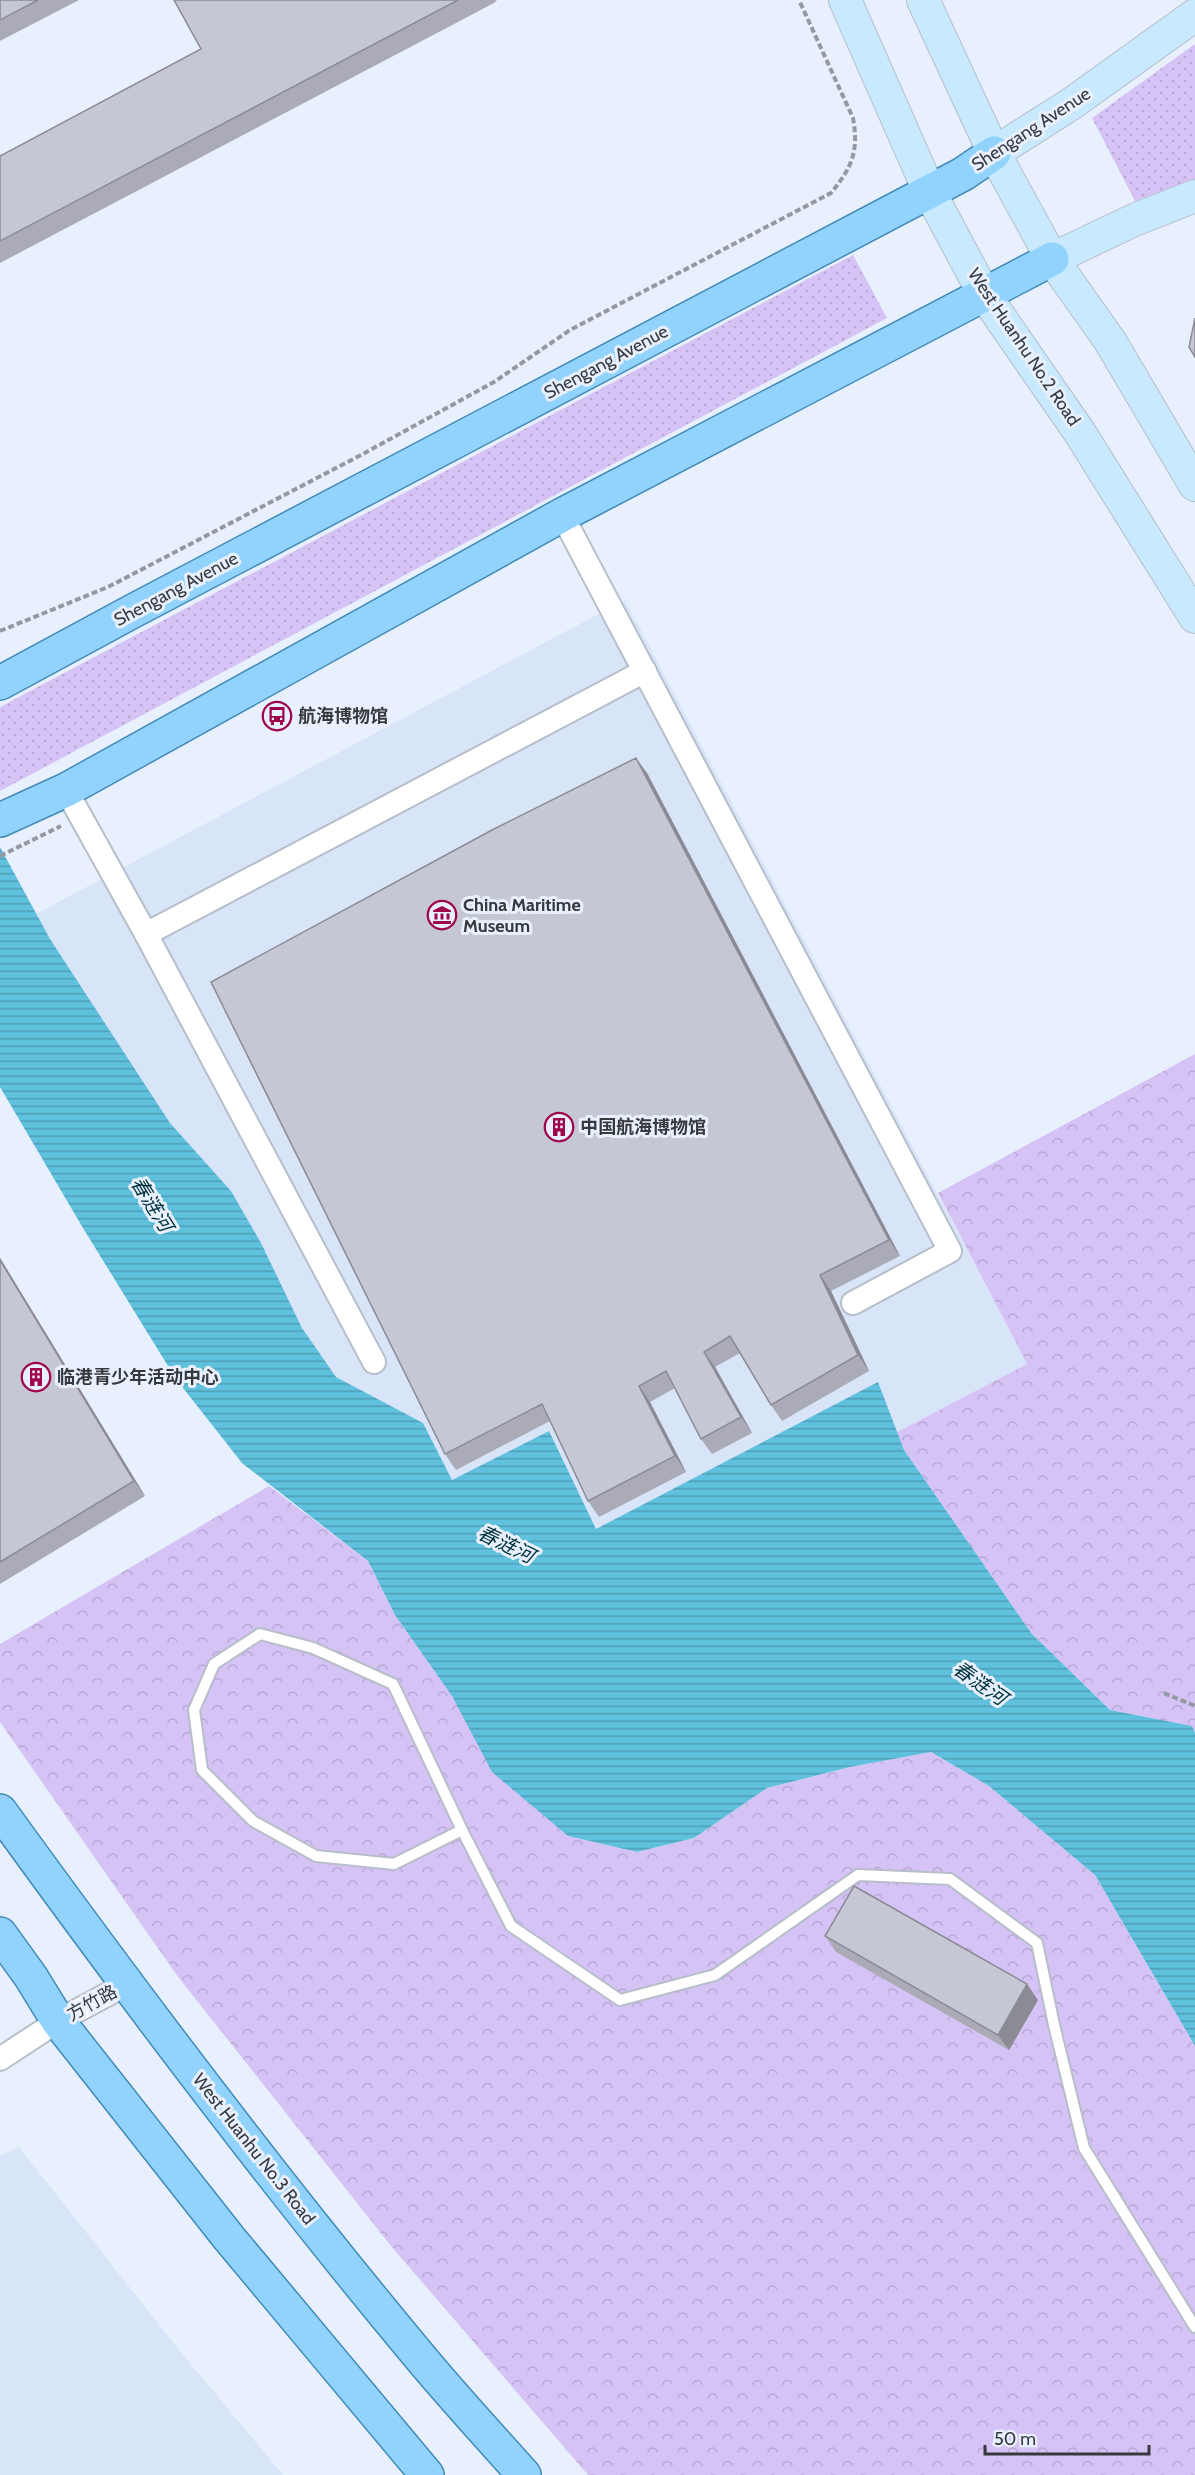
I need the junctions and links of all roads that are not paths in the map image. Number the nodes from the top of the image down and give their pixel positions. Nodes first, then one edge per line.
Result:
1 (845, 0) edge
2 (923, 0) edge
3 (1195, 15) edge
4 (993, 153) junction
5 (929, 191) junction
6 (1195, 196) edge
7 (1052, 259) junction
8 (984, 294) junction
9 (1195, 485) edge
10 (562, 514) junction
11 (1195, 617) edge
12 (645, 671) junction
13 (0, 683) edge
14 (66, 790) junction
15 (12, 826) edge
16 (146, 934) junction
17 (853, 1303) dead end
18 (374, 1362) dead end
19 (0, 1811) edge
20 (462, 1830) junction
21 (0, 1934) edge
22 (125, 1985) junction
23 (58, 2021) junction
24 (0, 2059) edge
25 (1195, 2327) edge
26 (427, 2475) edge
27 (524, 2475) edge

1 - 5 main road, West Huanhu No.2 Road
2 - 4 main road
3 - 4 main road, Shengang Avenue
4 - 5 main road, Shengang Avenue
4 - 7 main road
5 - 8 main road, West Huanhu No.2 Road
5 - 13 main road, Shengang Avenue
6 - 7 main road
7 - 8 main road
7 - 9 main road
8 - 10 main road
8 - 11 main road, West Huanhu No.2 Road
10 - 12 street
10 - 14 main road
12 - 16 street
12 - 17 street
14 - 15 main road
14 - 16 street
16 - 18 street
19 - 22 main road, West Huanhu No.3 Road
20 - 20 lane
20 - 25 lane
21 - 23 main road
22 - 23 street, 方竹路
22 - 27 main road, West Huanhu No.3 Road
23 - 24 street, 方竹路
23 - 26 main road

